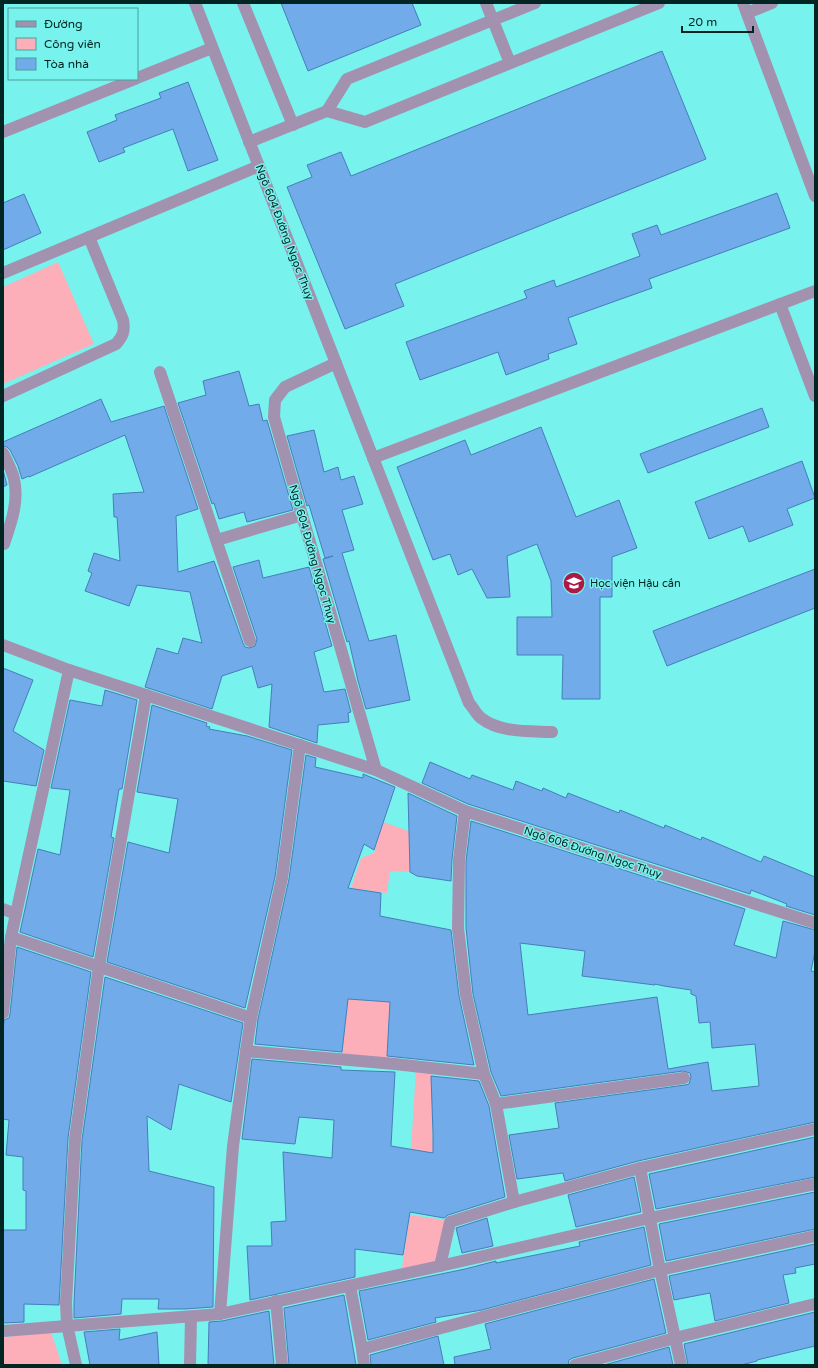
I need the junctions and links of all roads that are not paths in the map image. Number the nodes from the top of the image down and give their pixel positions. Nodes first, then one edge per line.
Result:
1 (194, 3) edge
2 (243, 3) edge
3 (486, 3) edge
4 (535, 3) edge
5 (659, 3) edge
6 (772, 3) edge
7 (745, 8) edge
8 (493, 20) junction
9 (212, 48) junction
10 (510, 63) junction
11 (138, 78) edge
12 (133, 80) edge
13 (327, 111) junction
14 (293, 125) junction
15 (3, 132) edge
16 (249, 142) junction
17 (259, 166) junction
18 (815, 196) edge
19 (89, 237) junction
20 (3, 273) edge
21 (815, 290) edge
22 (780, 304) junction
23 (336, 363) junction
24 (160, 372) dead end
25 (3, 396) edge
26 (815, 396) edge
27 (3, 453) edge
28 (373, 458) junction
29 (302, 515) junction
30 (217, 540) junction
31 (4, 544) edge
32 (250, 641) dead end
33 (3, 645) edge
34 (69, 670) junction
35 (146, 695) junction
36 (552, 732) dead end
37 (300, 745) junction
38 (376, 770) junction
39 (465, 811) junction
40 (3, 909) edge
41 (16, 914) junction
42 (815, 923) edge
43 (10, 937) junction
44 (98, 966) junction
45 (3, 1013) edge
46 (251, 1018) junction
47 (246, 1051) junction
48 (484, 1074) junction
49 (684, 1078) dead end
50 (496, 1104) junction
51 (815, 1129) edge
52 (640, 1168) junction
53 (815, 1184) edge
54 (514, 1202) junction
55 (650, 1218) junction
56 (815, 1236) edge
57 (440, 1266) junction
58 (660, 1270) junction
59 (350, 1286) junction
60 (276, 1301) junction
61 (815, 1304) edge
62 (220, 1314) junction
63 (191, 1317) junction
64 (67, 1325) junction
65 (3, 1331) edge
66 (675, 1338) junction
67 (362, 1349) junction
68 (76, 1365) edge
69 (190, 1365) edge
70 (282, 1365) edge
71 (364, 1365) edge
72 (575, 1365) edge
73 (681, 1365) edge

1 - 9 street, Ngõ 604 Đường Ngọc Thụy
2 - 14 street
3 - 8 street
4 - 8 street
5 - 10 street
6 - 7 street
7 - 18 street
8 - 10 street
8 - 13 street
9 - 11 street
9 - 16 street, Ngõ 604 Đường Ngọc Thụy
10 - 13 street
12 - 15 street
13 - 14 street
14 - 16 street
16 - 17 street, Ngõ 604 Đường Ngọc Thụy
17 - 19 street
17 - 23 street, Ngõ 604 Đường Ngọc Thụy
19 - 20 street
19 - 25 street
21 - 22 street
22 - 26 street
22 - 28 street
23 - 28 street
23 - 29 street, Ngõ 604 Đường Ngọc Thụy
24 - 30 street
27 - 31 street
28 - 36 street
29 - 30 street
29 - 38 street, Ngõ 604 Đường Ngọc Thụy
30 - 32 street
33 - 34 street
34 - 35 street
34 - 41 street
35 - 37 street
35 - 44 street
37 - 38 street
37 - 46 street
38 - 39 street, Ngõ 606 Đường Ngọc Thụy
39 - 42 street, Ngõ 606 Đường Ngọc Thụy
39 - 48 street
40 - 41 street
41 - 43 street
43 - 44 street
43 - 45 street
44 - 46 street
44 - 64 street
46 - 47 street
47 - 48 street
47 - 62 street
48 - 50 street
49 - 50 street
50 - 54 street
51 - 52 street
52 - 54 street
52 - 55 street
53 - 55 street
54 - 57 street
55 - 57 street
55 - 58 street
56 - 58 street
57 - 59 street
58 - 66 street
58 - 67 street
59 - 60 street
59 - 67 street
60 - 62 street
60 - 70 street
61 - 66 street
62 - 63 street
63 - 64 street
63 - 69 street
64 - 65 street
64 - 68 street
66 - 72 street
66 - 73 street
67 - 71 street

